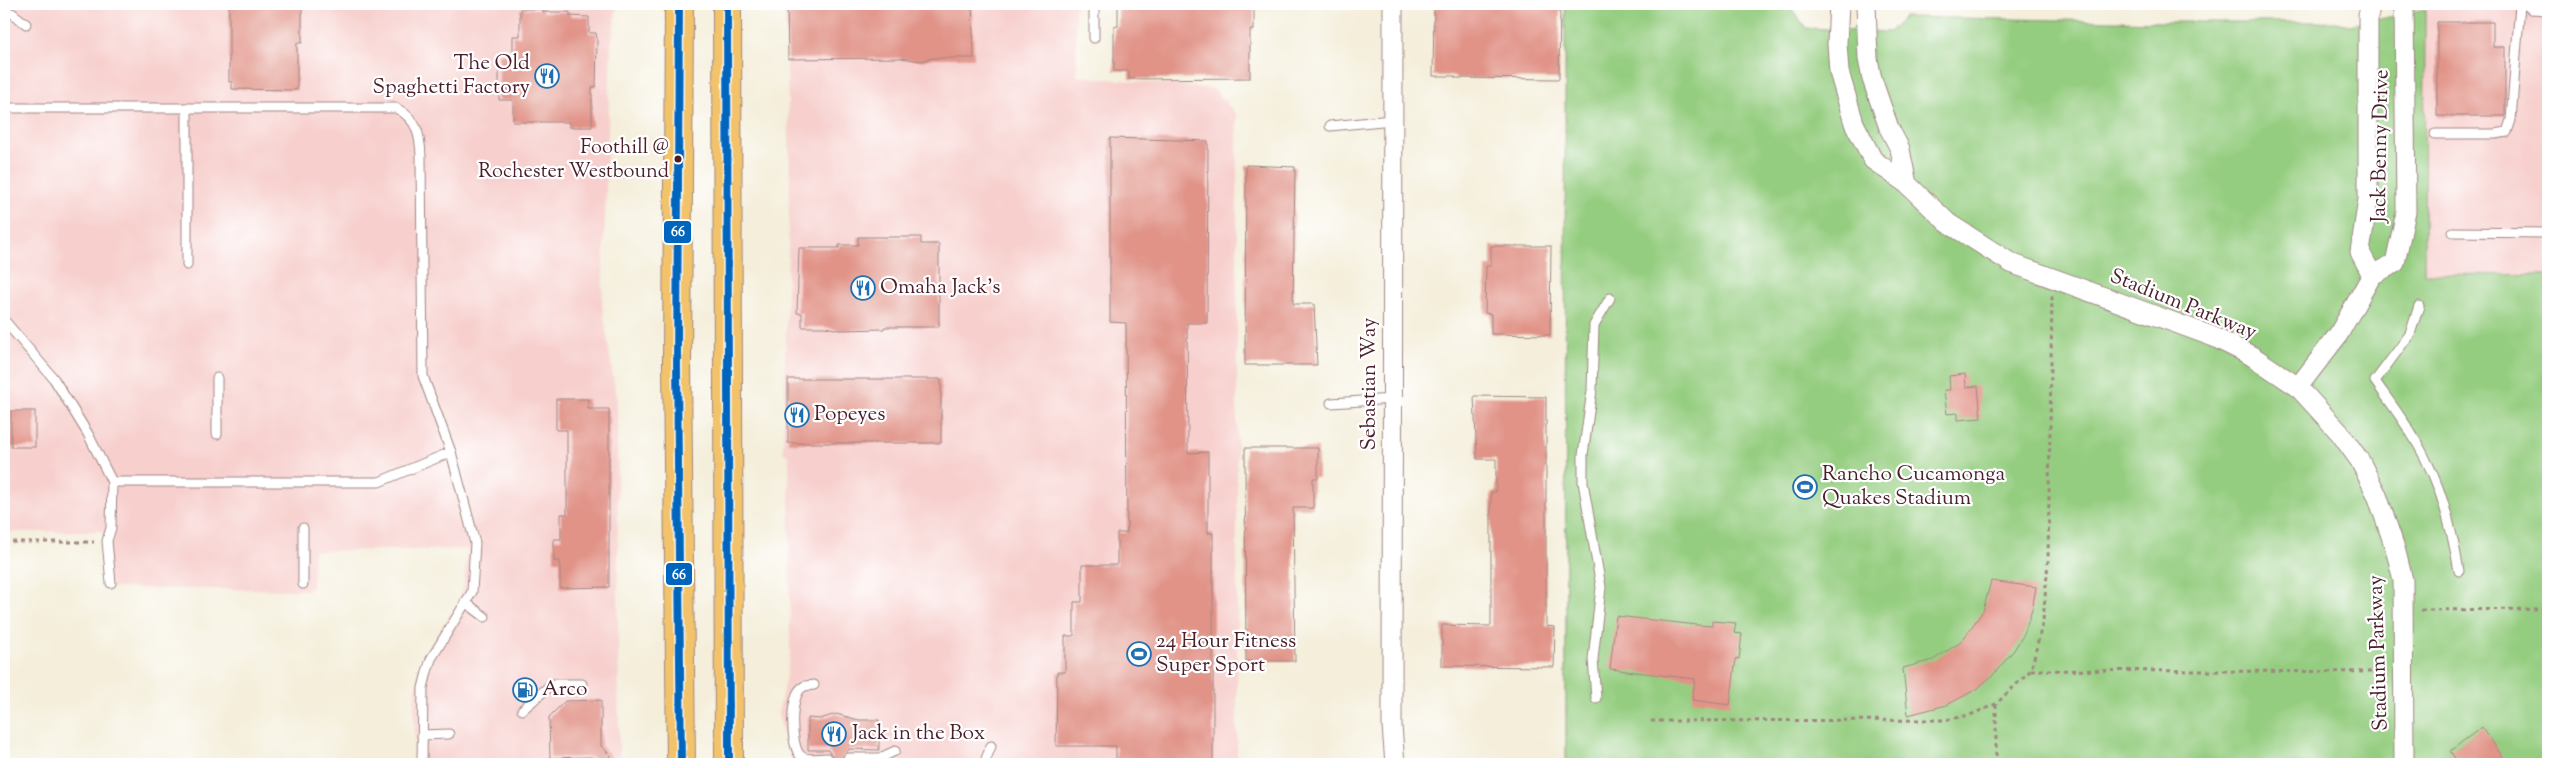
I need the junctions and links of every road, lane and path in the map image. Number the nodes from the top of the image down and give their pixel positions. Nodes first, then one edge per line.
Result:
1 (679, 4) edge
2 (727, 4) edge
3 (1094, 4) edge
4 (1393, 4) edge
5 (1839, 4) edge
6 (1866, 4) edge
7 (2372, 4) edge
8 (2404, 4) edge
9 (2520, 4) edge
10 (2525, 4) edge
11 (2548, 10) edge
12 (12, 13) dead end
13 (26, 24) dead end
14 (1094, 38) dead end
15 (4, 108) edge
16 (188, 108) junction
17 (1392, 120) junction
18 (1330, 126) dead end
19 (2435, 134) dead end
20 (1907, 184) junction
21 (2453, 232) dead end
22 (2548, 233) edge
23 (187, 265) dead end
24 (2372, 275) junction
25 (2053, 278) junction
26 (1610, 298) dead end
27 (2419, 306) dead end
28 (4, 320) edge
29 (216, 378) dead end
30 (2298, 387) junction
31 (1393, 399) junction
32 (1331, 403) dead end
33 (216, 434) dead end
34 (451, 452) junction
35 (112, 482) junction
36 (303, 528) dead end
37 (4, 542) edge
38 (107, 542) junction
39 (2459, 571) dead end
40 (111, 583) dead end
41 (303, 584) dead end
42 (465, 602) junction
43 (2548, 609) edge
44 (2404, 610) junction
45 (485, 617) dead end
46 (2031, 670) junction
47 (2405, 672) junction
48 (582, 684) dead end
49 (814, 685) dead end
50 (1596, 698) dead end
51 (1996, 704) junction
52 (522, 710) dead end
53 (1651, 721) dead end
54 (449, 734) dead end
55 (422, 735) junction
56 (991, 746) dead end
57 (895, 751) dead end
58 (827, 758) dead end
59 (848, 758) dead end
60 (422, 764) edge
61 (681, 764) edge
62 (729, 764) edge
63 (984, 764) edge
64 (1395, 764) edge
65 (1996, 764) edge
66 (2404, 764) edge

1 - 61 main road
2 - 62 main road
3 - 14 lane
4 - 17 street, Sebastian Way
5 - 20 street, Stadium Parkway
6 - 20 street
7 - 24 street, Jack Benny Drive
8 - 24 street, Jack Benny Drive
9 - 19 lane
10 - 11 lane
12 - 13 lane
15 - 16 lane
16 - 23 lane
16 - 34 lane
17 - 18 lane
17 - 31 street, Sebastian Way
20 - 25 street, Stadium Parkway
21 - 22 lane
24 - 30 street
25 - 30 street, Stadium Parkway
25 - 46 path
26 - 50 lane
27 - 39 lane
28 - 35 lane
29 - 33 lane
30 - 44 street, Stadium Parkway
31 - 32 lane
31 - 64 street, Sebastian Way
34 - 35 lane
34 - 42 lane
35 - 38 lane
36 - 41 lane
37 - 38 path
38 - 40 lane
42 - 45 lane
42 - 55 lane
43 - 44 path
44 - 47 street, Stadium Parkway
46 - 47 path
46 - 51 path
47 - 66 street, Stadium Parkway
48 - 52 lane
49 - 58 lane
51 - 53 path
51 - 65 path
54 - 55 lane
55 - 60 lane
56 - 63 lane
57 - 59 lane

